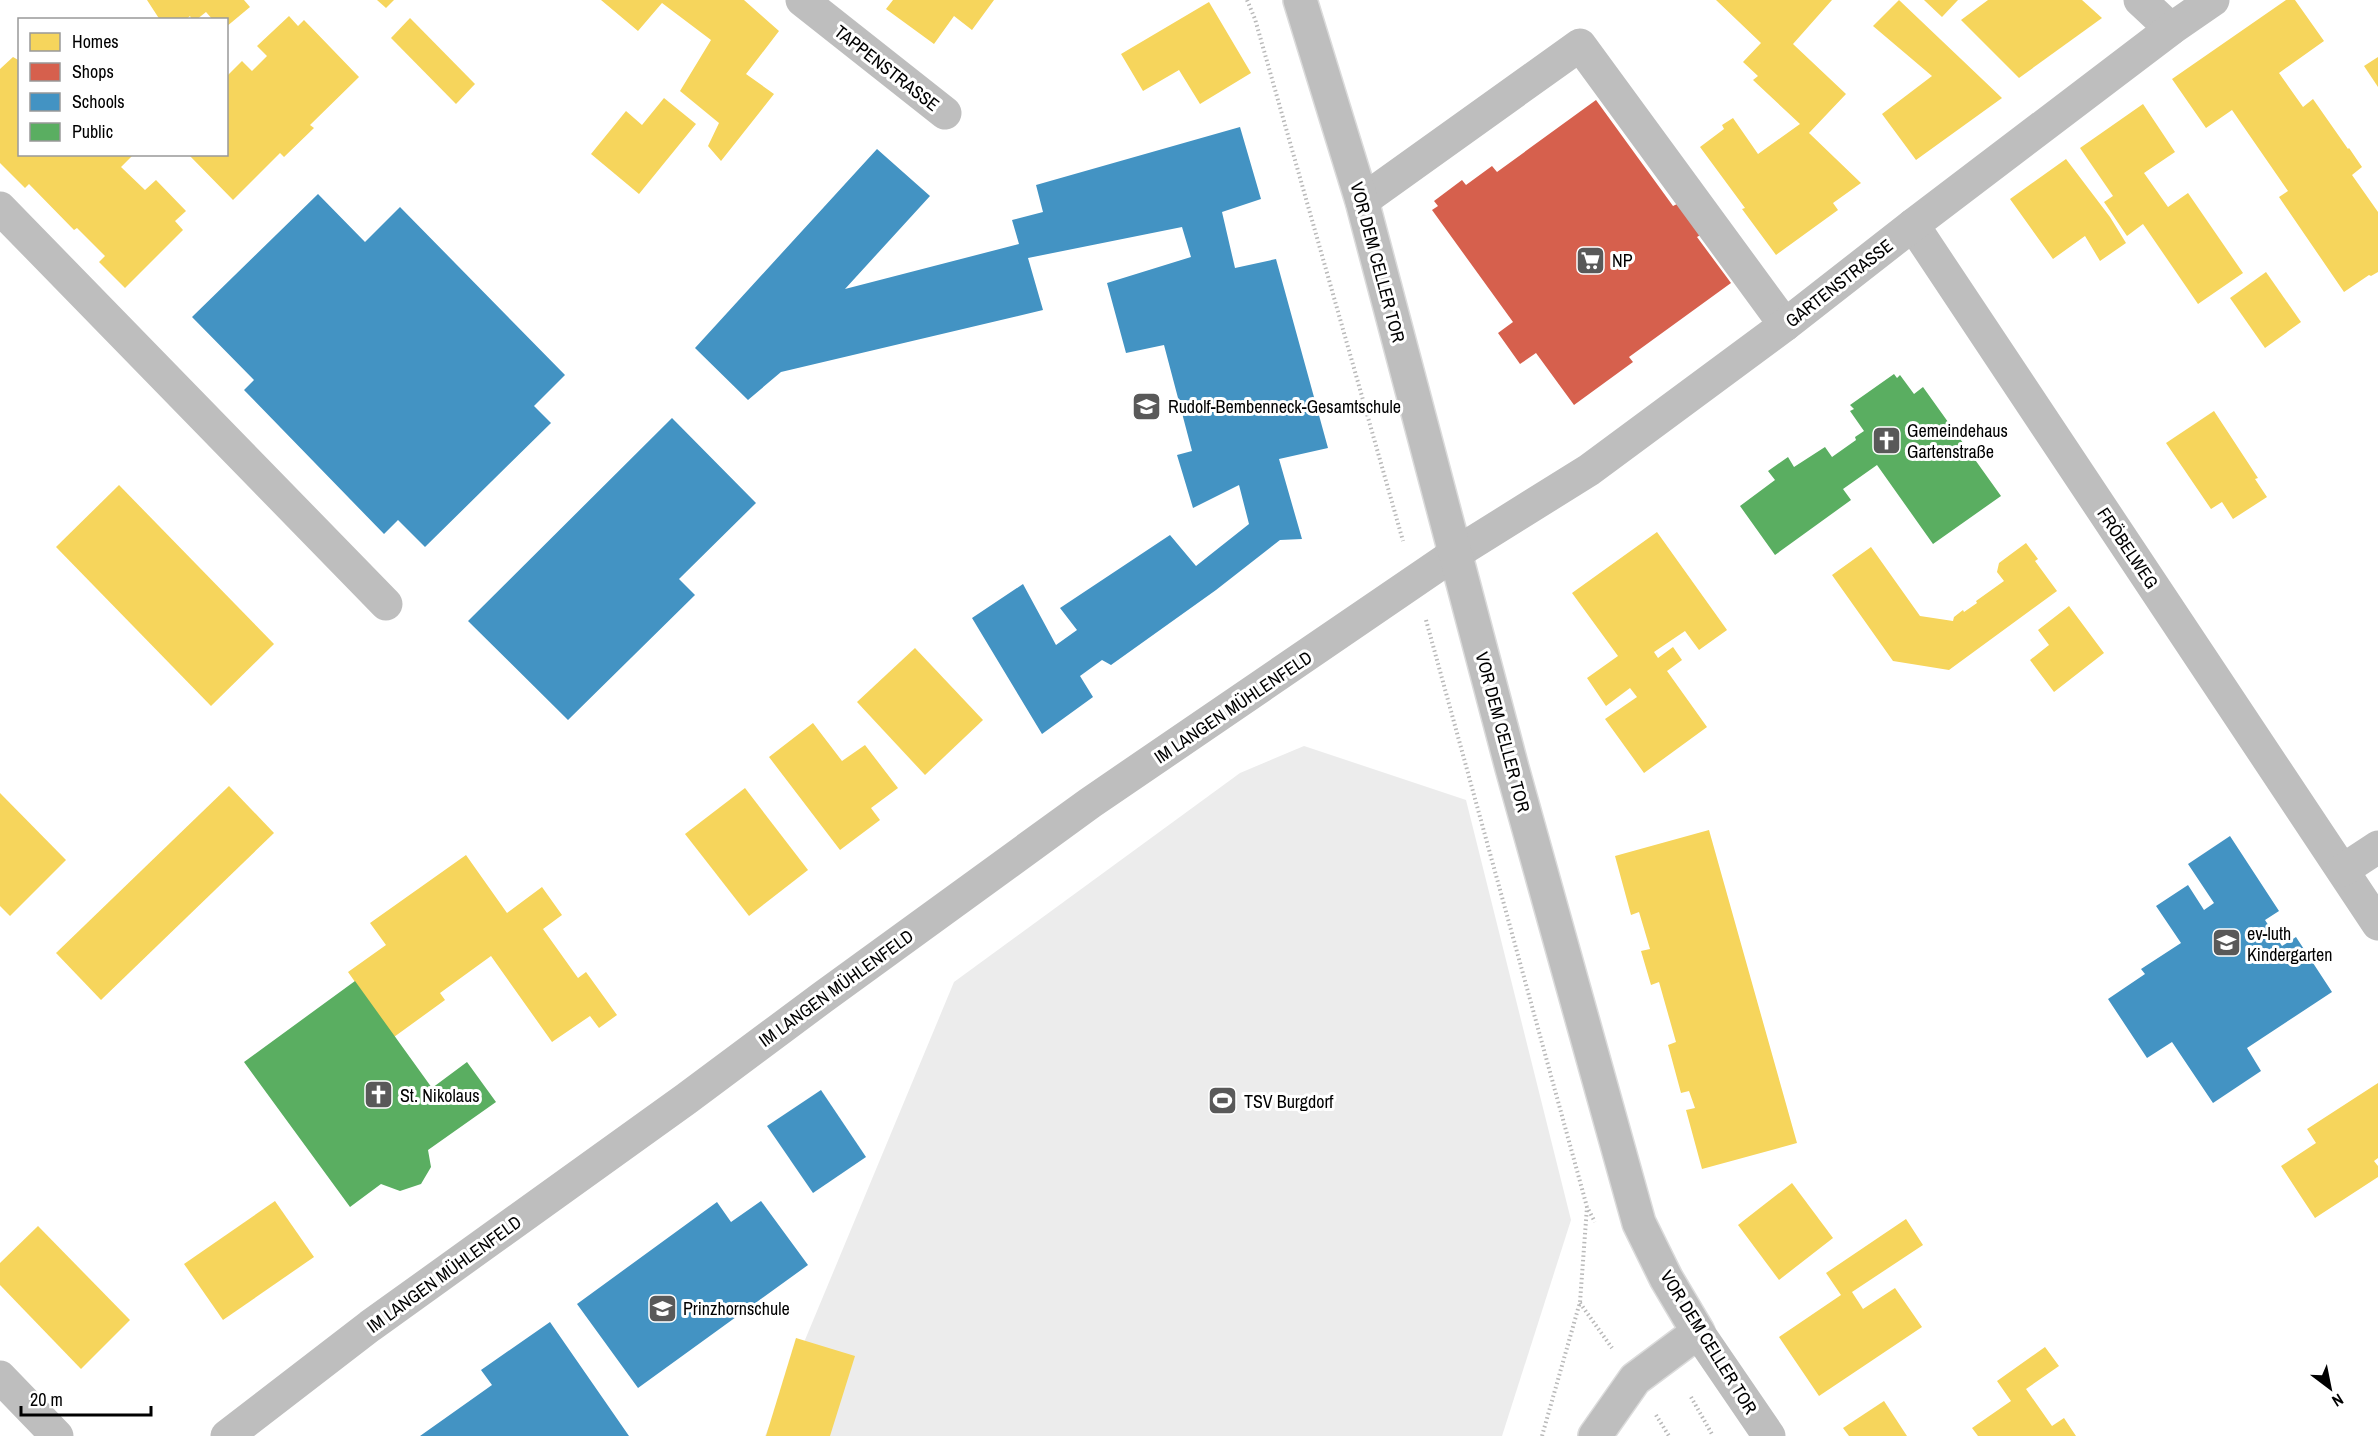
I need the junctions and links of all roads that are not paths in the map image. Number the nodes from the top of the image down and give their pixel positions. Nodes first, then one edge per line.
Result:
1 (802, 0) edge
2 (1300, 0) edge
3 (2140, 0) edge
4 (2213, 0) edge
5 (2171, 29) junction
6 (945, 113) dead end
7 (1362, 201) junction
8 (0, 208) edge
9 (1913, 225) junction
10 (1785, 325) junction
11 (1456, 553) junction
12 (386, 604) dead end
13 (2378, 847) edge
14 (2343, 870) junction
15 (2378, 924) edge
16 (1698, 1332) junction
17 (0, 1377) edge
18 (57, 1436) edge
19 (227, 1436) edge
20 (1595, 1436) edge
21 (1770, 1436) edge

1 - 6 street, TAPPENSTRASSE
2 - 7 street, VOR DEM CELLER TOR
3 - 5 street
4 - 5 street, GARTENSTRASSE
5 - 9 street, GARTENSTRASSE
7 - 10 street
7 - 11 street, VOR DEM CELLER TOR
8 - 12 street
9 - 10 street, GARTENSTRASSE
9 - 14 street, FRÖBELWEG
10 - 11 street, GARTENSTRASSE
11 - 16 street, VOR DEM CELLER TOR
11 - 19 street, IM LANGEN MÜHLENFELD
13 - 14 street
14 - 15 street, FRÖBELWEG
16 - 20 street
16 - 21 street, VOR DEM CELLER TOR
17 - 18 street

